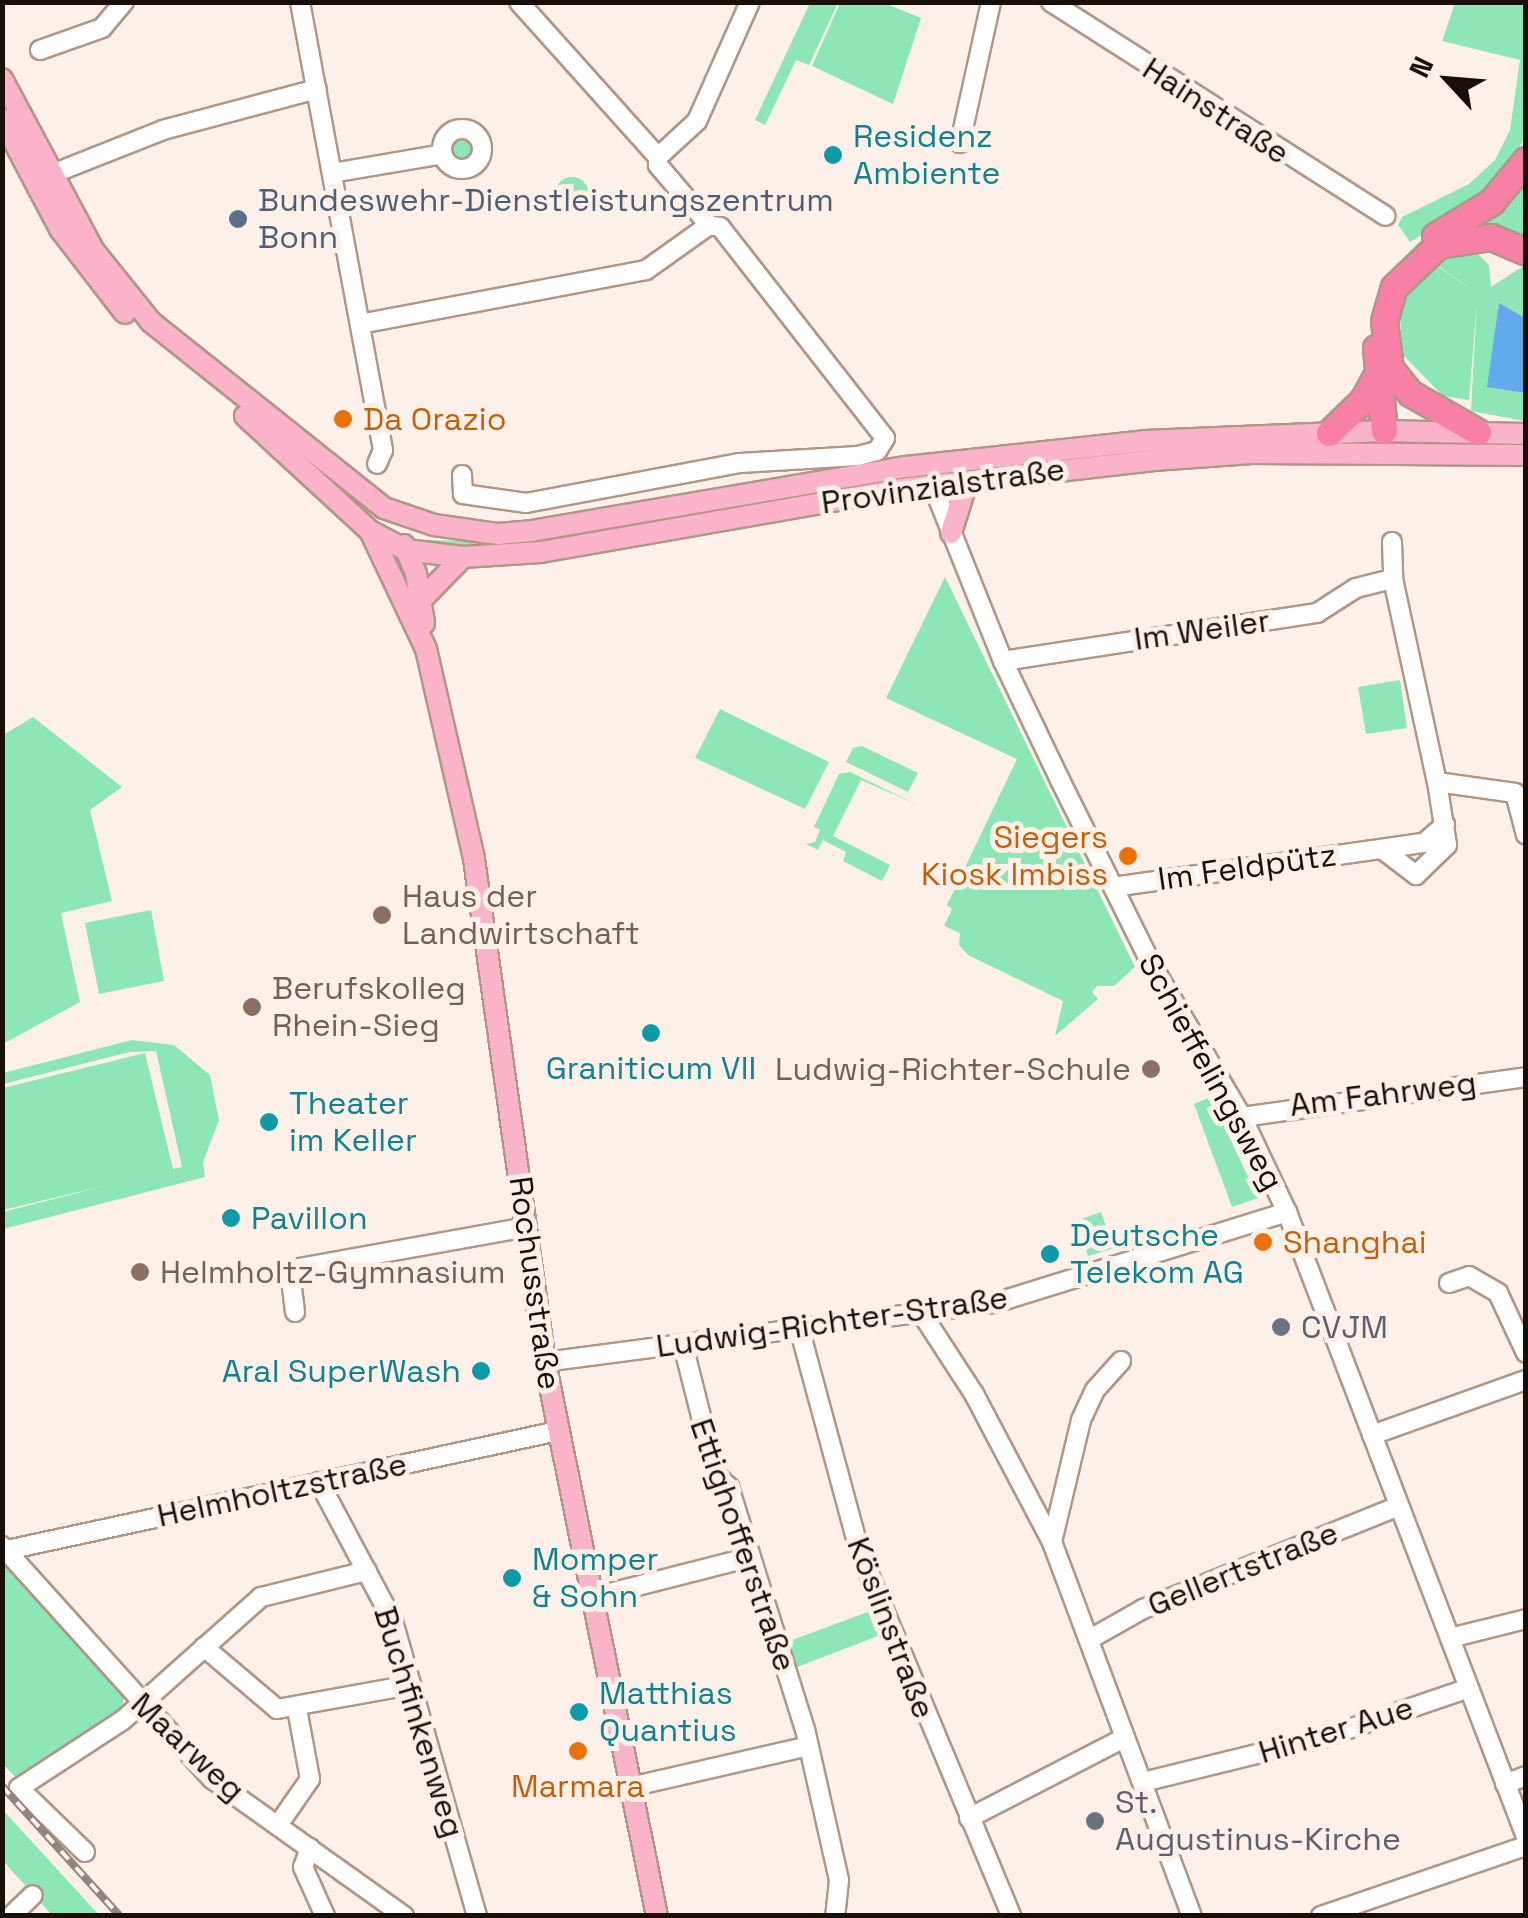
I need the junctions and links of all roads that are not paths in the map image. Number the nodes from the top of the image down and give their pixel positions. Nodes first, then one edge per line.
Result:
1 (124, 2) edge
2 (300, 2) edge
3 (519, 2) edge
4 (750, 2) edge
5 (991, 2) edge
6 (1050, 2) edge
7 (40, 50) dead end
8 (2, 80) edge
9 (317, 89) junction
10 (2, 118) edge
11 (960, 143) dead end
12 (438, 155) dead end
13 (658, 156) junction
14 (1526, 160) edge
15 (332, 172) junction
16 (43, 177) junction
17 (1384, 216) dead end
18 (709, 225) junction
19 (1438, 240) junction
20 (1526, 252) edge
21 (360, 324) junction
22 (1383, 373) junction
23 (1329, 432) junction
24 (1478, 432) junction
25 (1526, 434) edge
26 (1391, 442) junction
27 (1526, 456) edge
28 (961, 460) junction
29 (377, 464) dead end
30 (906, 467) junction
31 (462, 475) dead end
32 (967, 482) junction
33 (933, 486) junction
34 (384, 508) junction
35 (458, 530) junction
36 (950, 533) junction
37 (1392, 542) dead end
38 (399, 550) junction
39 (463, 557) junction
40 (1392, 579) junction
41 (422, 599) junction
42 (426, 648) junction
43 (1003, 661) junction
44 (1437, 782) junction
45 (1445, 825) junction
46 (1526, 835) edge
47 (1382, 849) junction
48 (1112, 887) junction
49 (1526, 1077) edge
50 (1242, 1117) junction
51 (1287, 1212) junction
52 (526, 1227) junction
53 (1449, 1283) dead end
54 (295, 1312) dead end
55 (922, 1314) junction
56 (800, 1331) junction
57 (683, 1345) junction
58 (1526, 1353) edge
59 (545, 1362) junction
60 (1121, 1362) dead end
61 (1526, 1380) edge
62 (558, 1431) junction
63 (1372, 1435) junction
64 (319, 1482) junction
65 (1399, 1506) junction
66 (1052, 1542) junction
67 (5, 1548) edge
68 (752, 1557) junction
69 (367, 1571) junction
70 (590, 1598) junction
71 (1526, 1619) edge
72 (1090, 1638) junction
73 (1450, 1638) junction
74 (204, 1646) junction
75 (410, 1685) junction
76 (1469, 1688) junction
77 (140, 1704) junction
78 (296, 1709) junction
79 (1124, 1738) junction
80 (804, 1748) junction
81 (1526, 1776) edge
82 (1143, 1782) junction
83 (1505, 1784) junction
84 (630, 1787) junction
85 (968, 1818) junction
86 (278, 1826) junction
87 (1526, 1837) edge
88 (1526, 1846) edge
89 (310, 1848) junction
90 (85, 1852) dead end
91 (32, 1895) dead end
92 (11, 1916) edge
93 (324, 1916) edge
94 (404, 1916) edge
95 (478, 1916) edge
96 (657, 1916) edge
97 (835, 1916) edge
98 (1010, 1916) edge
99 (1192, 1916) edge
100 (1321, 1916) edge

1 - 7 street
2 - 9 street
3 - 13 street
4 - 13 street
5 - 11 street
6 - 17 street, Hainstraße
8 - 16 main road
9 - 15 street
9 - 16 street
10 - 16 main road
12 - 15 street
13 - 18 street
14 - 19 highway
15 - 21 street
16 - 34 main road
16 - 38 main road, Rochusstraße
18 - 21 street
18 - 31 street
19 - 20 highway
19 - 22 highway
21 - 29 street
22 - 23 highway
22 - 24 highway
22 - 26 highway
23 - 26 main road, Provinzialstraße
23 - 28 main road, Provinzialstraße
24 - 25 main road, Provinzialstraße
24 - 26 main road, Provinzialstraße
26 - 27 main road, Provinzialstraße
26 - 32 main road, Provinzialstraße
28 - 30 main road, Provinzialstraße
28 - 33 main road
30 - 33 main road
30 - 35 main road, Provinzialstraße
32 - 33 main road, Provinzialstraße
32 - 36 main road
33 - 36 street, Schieffelingsweg
33 - 39 main road, Provinzialstraße
34 - 35 main road, Provinzialstraße
34 - 38 main road, Rochusstraße
35 - 38 main road
36 - 43 street, Schieffelingsweg
37 - 40 street
38 - 39 main road, Provinzialstraße
38 - 41 main road, Rochusstraße
38 - 42 main road, Rochusstraße
39 - 41 main road
40 - 43 street, Im Weiler
40 - 44 street
41 - 42 main road, Rochusstraße
42 - 52 main road, Rochusstraße
43 - 48 street, Schieffelingsweg
44 - 45 street
44 - 46 street
45 - 47 street, Im Feldpütz
45 - 47 street, Im Feldpütz
47 - 48 street, Im Feldpütz
48 - 50 street, Schieffelingsweg
49 - 50 street, Am Fahrweg
50 - 51 street, Schieffelingsweg
51 - 55 street, Ludwig-Richter-Straße
51 - 63 street, Schieffelingsweg
52 - 54 street
52 - 59 main road, Rochusstraße
53 - 58 street
55 - 56 street, Ludwig-Richter-Straße
55 - 66 street
56 - 57 street, Ludwig-Richter-Straße
56 - 85 street, Köslinstraße
57 - 59 street, Ludwig-Richter-Straße
57 - 68 street, Ettighofferstraße
59 - 62 main road, Rochusstraße
60 - 66 street
61 - 63 street
62 - 64 street, Helmholtzstraße
62 - 70 main road, Rochusstraße
63 - 65 street, Schieffelingsweg
64 - 67 street, Helmholtzstraße
64 - 69 street, Buchfinkenweg
65 - 72 street, Gellertstraße
65 - 73 street, Schieffelingsweg
66 - 72 street
67 - 77 street, Maarweg
68 - 70 street
68 - 80 street, Ettighofferstraße
69 - 74 street
69 - 75 street, Buchfinkenweg
70 - 84 main road, Rochusstraße
71 - 73 street
72 - 79 street
73 - 76 street, Schieffelingsweg
74 - 77 street
74 - 78 street
75 - 78 street
75 - 95 street, Buchfinkenweg
76 - 82 street, Hinter Aue
76 - 83 street, Schieffelingsweg
77 - 86 street, Maarweg
77 - 90 street
78 - 86 street
79 - 82 street
79 - 85 street
80 - 84 street
80 - 97 street, Ettighofferstraße
81 - 83 street
82 - 99 street
83 - 87 street, Schieffelingsweg
84 - 96 main road, Rochusstraße
85 - 98 street, Köslinstraße
86 - 89 street, Maarweg
88 - 100 street
89 - 93 street
89 - 94 street, Maarweg
91 - 92 street

